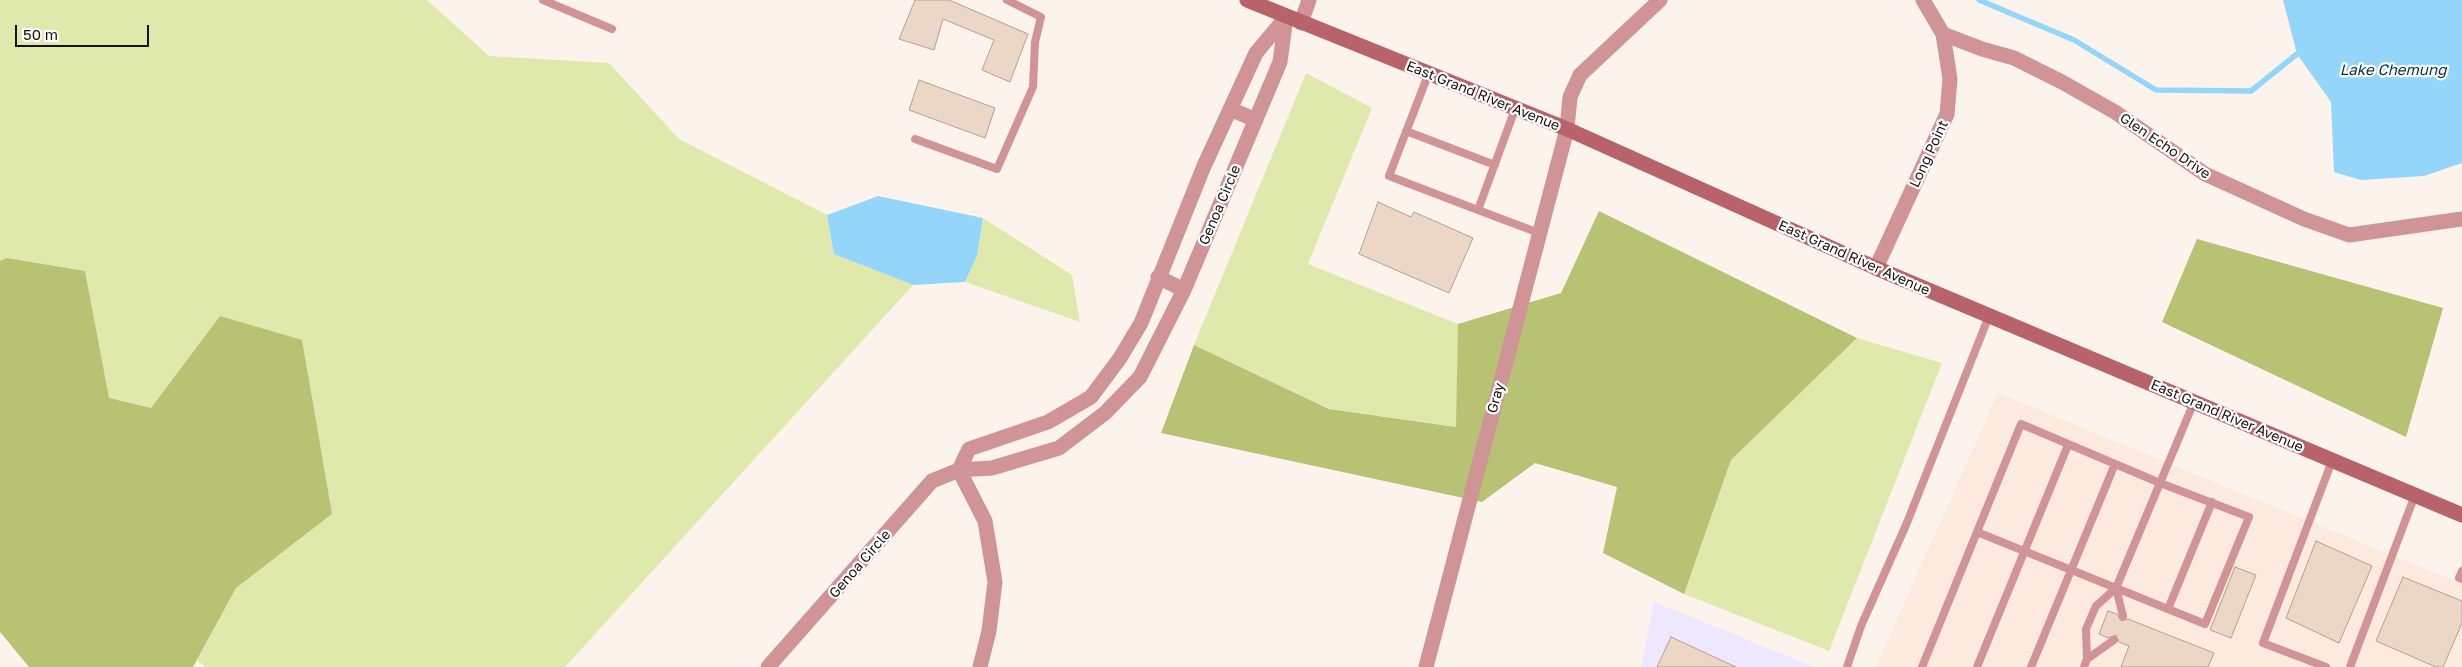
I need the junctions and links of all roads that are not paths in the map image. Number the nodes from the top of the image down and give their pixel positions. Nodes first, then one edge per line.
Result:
1 (543, 0) edge
2 (1007, 0) edge
3 (1247, 0) edge
4 (1309, 0) edge
5 (1660, 0) edge
6 (1923, 0) edge
7 (1286, 17) junction
8 (1301, 23) junction
9 (612, 29) dead end
10 (1943, 34) junction
11 (1428, 74) junction
12 (1230, 109) junction
13 (1515, 110) junction
14 (1256, 120) junction
15 (1567, 130) junction
16 (1406, 131) junction
17 (915, 139) dead end
18 (1494, 165) junction
19 (1478, 210) junction
20 (2462, 218) edge
21 (1539, 233) junction
22 (1876, 268) junction
23 (1158, 277) junction
24 (1184, 290) junction
25 (1990, 316) junction
26 (1091, 396) junction
27 (2194, 402) junction
28 (1105, 413) junction
29 (2068, 445) junction
30 (2332, 461) junction
31 (2115, 464) junction
32 (959, 470) junction
33 (2160, 483) junction
34 (2415, 495) junction
35 (2212, 502) junction
36 (2462, 515) edge
37 (1977, 532) junction
38 (2024, 551) junction
39 (2071, 570) junction
40 (2462, 571) edge
41 (2462, 579) edge
42 (2116, 588) junction
43 (2168, 609) junction
44 (2123, 616) dead end
45 (2114, 640) dead end
46 (2087, 659) junction
47 (768, 667) edge
48 (980, 667) edge
49 (1426, 667) edge
50 (1847, 667) edge
51 (1922, 667) edge
52 (1977, 667) edge
53 (2031, 667) edge
54 (2084, 667) edge
55 (2326, 667) edge
56 (2350, 667) edge

1 - 9 lane
2 - 17 lane
3 - 7 main road, East Grand River Avenue
4 - 8 street
5 - 15 street
6 - 10 street
7 - 8 main road, East Grand River Avenue
7 - 12 street
7 - 14 street, Genoa Circle
8 - 11 main road, East Grand River Avenue
10 - 20 street, Glen Echo Drive
10 - 22 street, Long Point
11 - 13 main road, East Grand River Avenue
11 - 16 lane
12 - 14 street
12 - 23 street
13 - 15 main road, East Grand River Avenue
13 - 18 lane
14 - 24 street, Genoa Circle
15 - 21 street, Gray
15 - 22 main road, East Grand River Avenue
16 - 18 lane
16 - 19 lane
18 - 19 lane
19 - 21 lane
21 - 49 street, Gray
22 - 25 main road, East Grand River Avenue
23 - 24 street
23 - 26 street
24 - 28 street, Genoa Circle
25 - 27 main road, East Grand River Avenue
25 - 50 lane
26 - 28 street
26 - 32 street
27 - 30 main road, East Grand River Avenue
27 - 33 lane
28 - 32 street, Genoa Circle
29 - 31 lane
29 - 37 lane
29 - 38 lane
30 - 34 main road, East Grand River Avenue
30 - 55 lane
31 - 33 lane
31 - 39 lane
32 - 47 street, Genoa Circle
32 - 48 street
33 - 35 lane
33 - 42 lane
34 - 36 main road, East Grand River Avenue
34 - 56 lane
35 - 43 lane
35 - 43 lane
37 - 38 lane
37 - 51 lane
38 - 39 lane
38 - 52 lane
39 - 42 lane
39 - 53 lane
40 - 41 lane
42 - 43 lane
42 - 44 lane
42 - 46 lane
45 - 46 lane
46 - 54 lane

